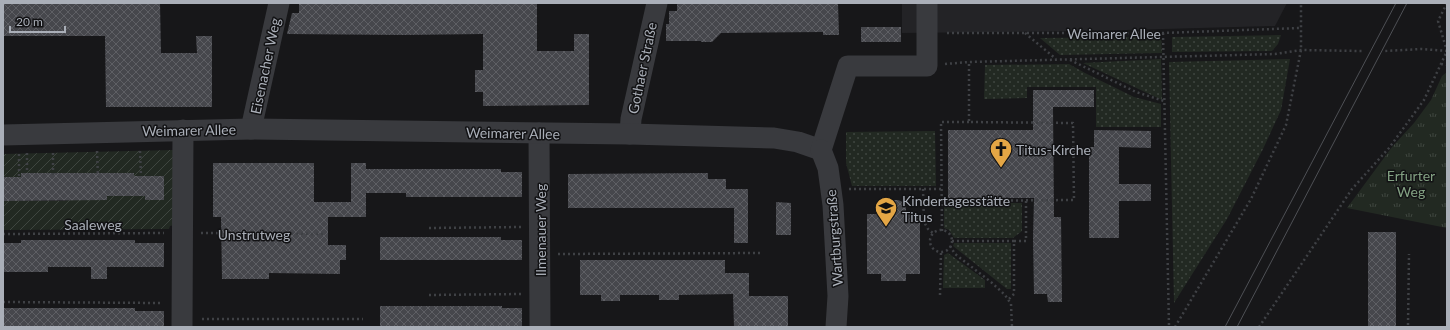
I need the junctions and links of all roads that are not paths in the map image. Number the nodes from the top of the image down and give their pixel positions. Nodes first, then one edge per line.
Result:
1 (278, 3) edge
2 (657, 3) edge
3 (927, 3) edge
4 (251, 129) junction
5 (183, 130) junction
6 (539, 133) junction
7 (630, 134) junction
8 (3, 135) edge
9 (821, 150) junction
10 (182, 316) edge
11 (540, 327) edge
12 (836, 327) edge

1 - 4 street, Eisenacher Weg
2 - 7 street, Gothaer Straße
3 - 9 street
4 - 5 street, Weimarer Allee
4 - 6 street, Weimarer Allee
5 - 8 street, Weimarer Allee
5 - 10 street
6 - 7 street, Weimarer Allee
6 - 11 street, Ilmenauer Weg
7 - 9 street, Weimarer Allee
9 - 12 street, Wartburgstraße

